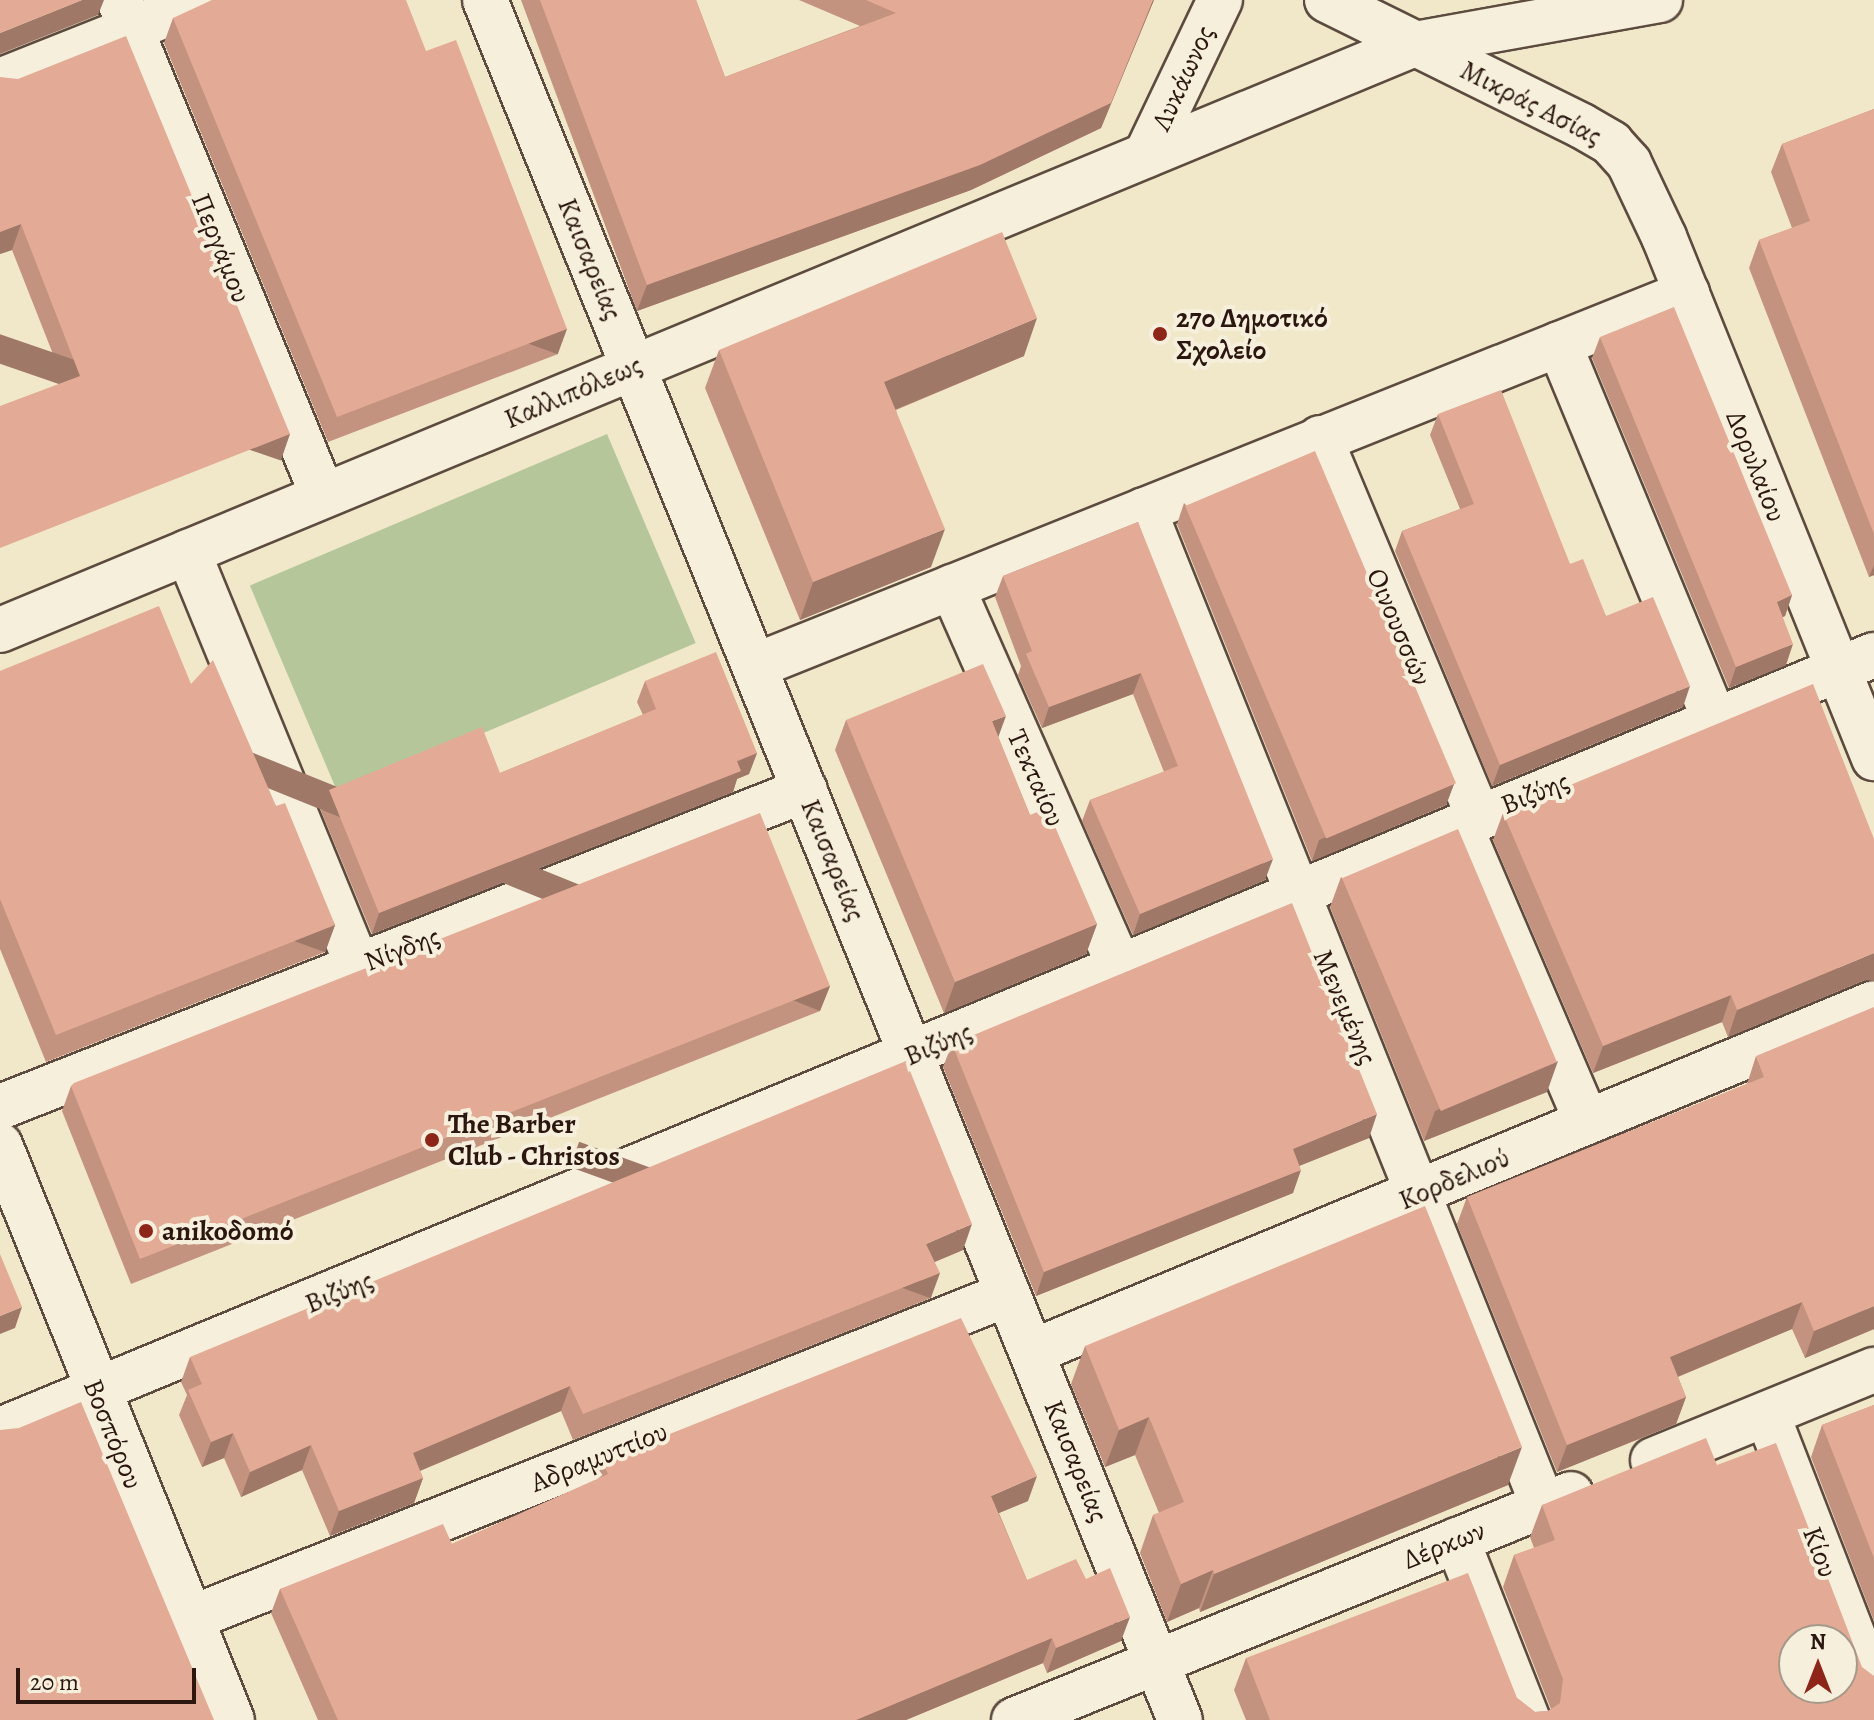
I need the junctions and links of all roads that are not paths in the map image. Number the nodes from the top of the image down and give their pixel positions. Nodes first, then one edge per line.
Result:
1 (204, 0) edge
2 (485, 0) edge
3 (1220, 0) edge
4 (1327, 0) edge
5 (1660, 0) edge
6 (125, 15) edge
7 (1415, 44) junction
8 (0, 81) edge
9 (1146, 155) junction
10 (1636, 174) joint
11 (1687, 293) junction
12 (1559, 344) junction
13 (633, 367) junction
14 (1320, 438) junction
15 (323, 496) junction
16 (1144, 510) junction
17 (188, 552) junction
18 (952, 587) junction
19 (0, 630) edge
20 (1856, 662) edge
21 (755, 666) junction
22 (1715, 720) junction
23 (1874, 758) edge
24 (805, 790) junction
25 (1469, 821) junction
26 (1298, 894) junction
27 (358, 966) junction
28 (1120, 968) junction
29 (1874, 1003) edge
30 (912, 1055) junction
31 (0, 1107) edge
32 (1587, 1122) junction
33 (0, 1145) edge
34 (1422, 1193) junction
35 (1008, 1294) junction
36 (1032, 1352) junction
37 (1874, 1370) edge
38 (96, 1392) junction
39 (1767, 1414) junction
40 (0, 1430) edge
41 (1543, 1505) junction
42 (1457, 1540) junction
43 (189, 1619) junction
44 (1156, 1662) junction
45 (1874, 1690) edge
46 (232, 1720) edge
47 (1014, 1720) edge
48 (1180, 1720) edge
49 (1528, 1720) edge

1 - 6 street
2 - 13 street, Καισαρείας
3 - 9 street, Λυκάωνος
4 - 7 street, Μικράς Ασίας
5 - 7 street, Μικράς Ασίας
6 - 8 street
6 - 15 street, Περγάμου
7 - 9 street, Καλλιπόλεως
7 - 10 street, Μικράς Ασίας
9 - 13 street, Καλλιπόλεως
10 - 11 street, Δορυλαίου
11 - 12 street
11 - 20 street, Δορυλαίου
12 - 14 street
12 - 22 street
13 - 15 street, Καλλιπόλεως
13 - 21 street, Καισαρείας
14 - 16 street
14 - 25 street, Οινουσσών
15 - 17 street, Καλλιπόλεως
16 - 18 street
16 - 26 street, Μενεμένης
17 - 19 street, Καλλιπόλεως
17 - 27 street
18 - 21 street
18 - 28 street, Τεκταίου
20 - 22 street, Βιζύης
20 - 23 street, Δορυλαίου
21 - 24 street, Καισαρείας
22 - 25 street, Βιζύης
24 - 27 street, Νίγδης
24 - 30 street, Καισαρείας
25 - 26 street, Βιζύης
25 - 32 street, Οινουσσών
26 - 28 street, Βιζύης
26 - 34 street, Μενεμένης
27 - 31 street, Νίγδης
28 - 30 street, Βιζύης
29 - 32 street, Κορδελιού
30 - 35 street, Καισαρείας
30 - 38 street, Βιζύης
32 - 34 street, Κορδελιού
33 - 38 street, Βοσπόρου
34 - 36 street, Κορδελιού
34 - 41 street, Μενεμένης
35 - 36 street, Καισαρείας
35 - 43 street, Αδραμυττίου
36 - 44 street, Καισαρείας
37 - 39 street, Δέρκων
38 - 40 street, Βιζύης
38 - 43 street, Βοσπόρου
39 - 41 street, Δέρκων
39 - 45 street, Κίου
41 - 42 street, Δέρκων
42 - 44 street, Δέρκων
42 - 49 street
43 - 46 street, Βοσπόρου
44 - 47 street, Δέρκων
44 - 48 street, Καισαρείας

